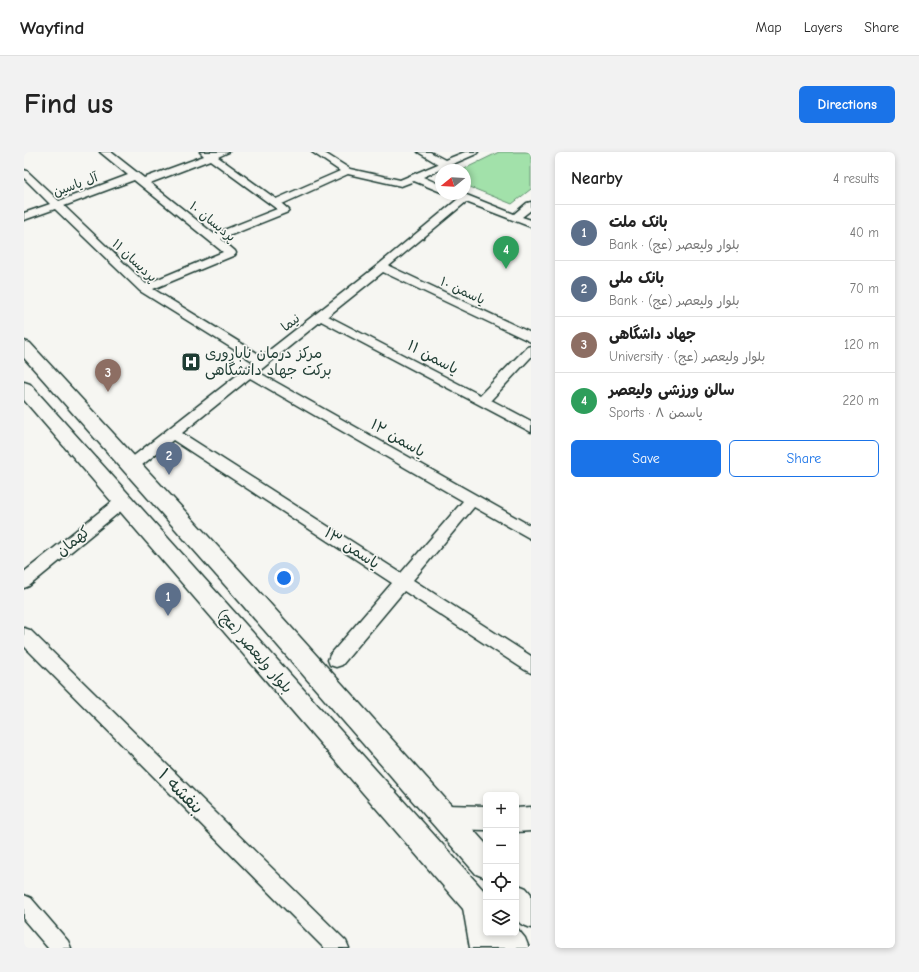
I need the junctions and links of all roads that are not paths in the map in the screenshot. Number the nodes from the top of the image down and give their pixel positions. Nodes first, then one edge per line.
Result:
1 (106, 152) edge
2 (224, 152) edge
3 (317, 152) edge
4 (423, 152) edge
5 (473, 152) edge
6 (208, 154) edge
7 (444, 164) joint
8 (435, 168) edge
9 (347, 171) junction
10 (24, 173) edge
11 (414, 178) junction
12 (139, 179) junction
13 (435, 187) edge
14 (456, 200) edge
15 (470, 200) edge
16 (275, 202) junction
17 (58, 204) junction
18 (531, 205) edge
19 (24, 217) edge
20 (516, 218) junction
21 (531, 224) edge
22 (212, 238) junction
23 (382, 267) junction
24 (144, 289) junction
25 (320, 316) junction
26 (531, 338) edge
27 (24, 347) edge
28 (531, 350) edge
29 (263, 362) junction
30 (249, 372) junction
31 (24, 388) edge
32 (482, 401) junction
33 (531, 427) edge
34 (172, 433) junction
35 (131, 466) junction
36 (472, 500) junction
37 (123, 501) junction
38 (531, 533) edge
39 (26, 577) edge
40 (404, 582) junction
41 (24, 635) edge
42 (336, 660) dead end
43 (531, 665) edge
44 (445, 817) junction
45 (483, 818) edge
46 (531, 819) edge
47 (519, 820) edge
48 (483, 861) edge
49 (518, 900) edge
50 (24, 905) edge
51 (481, 908) edge
52 (531, 914) edge
53 (505, 936) edge
54 (61, 948) edge
55 (339, 948) edge
56 (483, 948) edge
57 (515, 948) edge

1 - 12 street, پردیسان ۱۰
2 - 6 street, آل یاسین
3 - 9 street
4 - 7 street
5 - 7 street
6 - 12 street, آل یاسین
6 - 16 street
8 - 11 street
9 - 11 street
9 - 16 street
10 - 17 street, پردیسان ۱۱
11 - 13 street
12 - 17 street, آل یاسین
12 - 22 street, پردیسان ۱۰
14 - 23 street, نیما
15 - 20 street, نیما
16 - 22 street
17 - 19 street, آل یاسین
17 - 24 street, پردیسان ۱۱
18 - 20 street
20 - 21 street, نیما
22 - 24 street, پردیسان ۱۰
23 - 25 street, نیما
23 - 26 street, یاسمن ۱۰
24 - 29 street, پردیسان ۱۱
25 - 29 street, نیما
25 - 32 street, یاسمن ۱۱
27 - 35 main road, بلوار ولیعصر (عج)
28 - 32 street
29 - 30 street, نیما
30 - 34 street, نیما
30 - 36 street, یاسمن ۱۲
31 - 37 main road, بلوار ولیعصر (عج)
32 - 33 street, یاسمن ۱۱
34 - 35 street, نیما
34 - 40 street, یاسمن ۱۳
35 - 44 main road, بلوار ولیعصر (عج)
36 - 38 street, یاسمن ۱۲
36 - 40 street
37 - 39 street, کهمان
37 - 51 main road, بلوار ولیعصر (عج)
40 - 42 street
40 - 43 street, یاسمن ۱۳
41 - 55 street, بنفشه ۱
44 - 45 street
44 - 48 main road, بلوار ولیعصر (عج)
46 - 47 street
49 - 52 main road
50 - 54 street
51 - 56 street
53 - 57 main road

